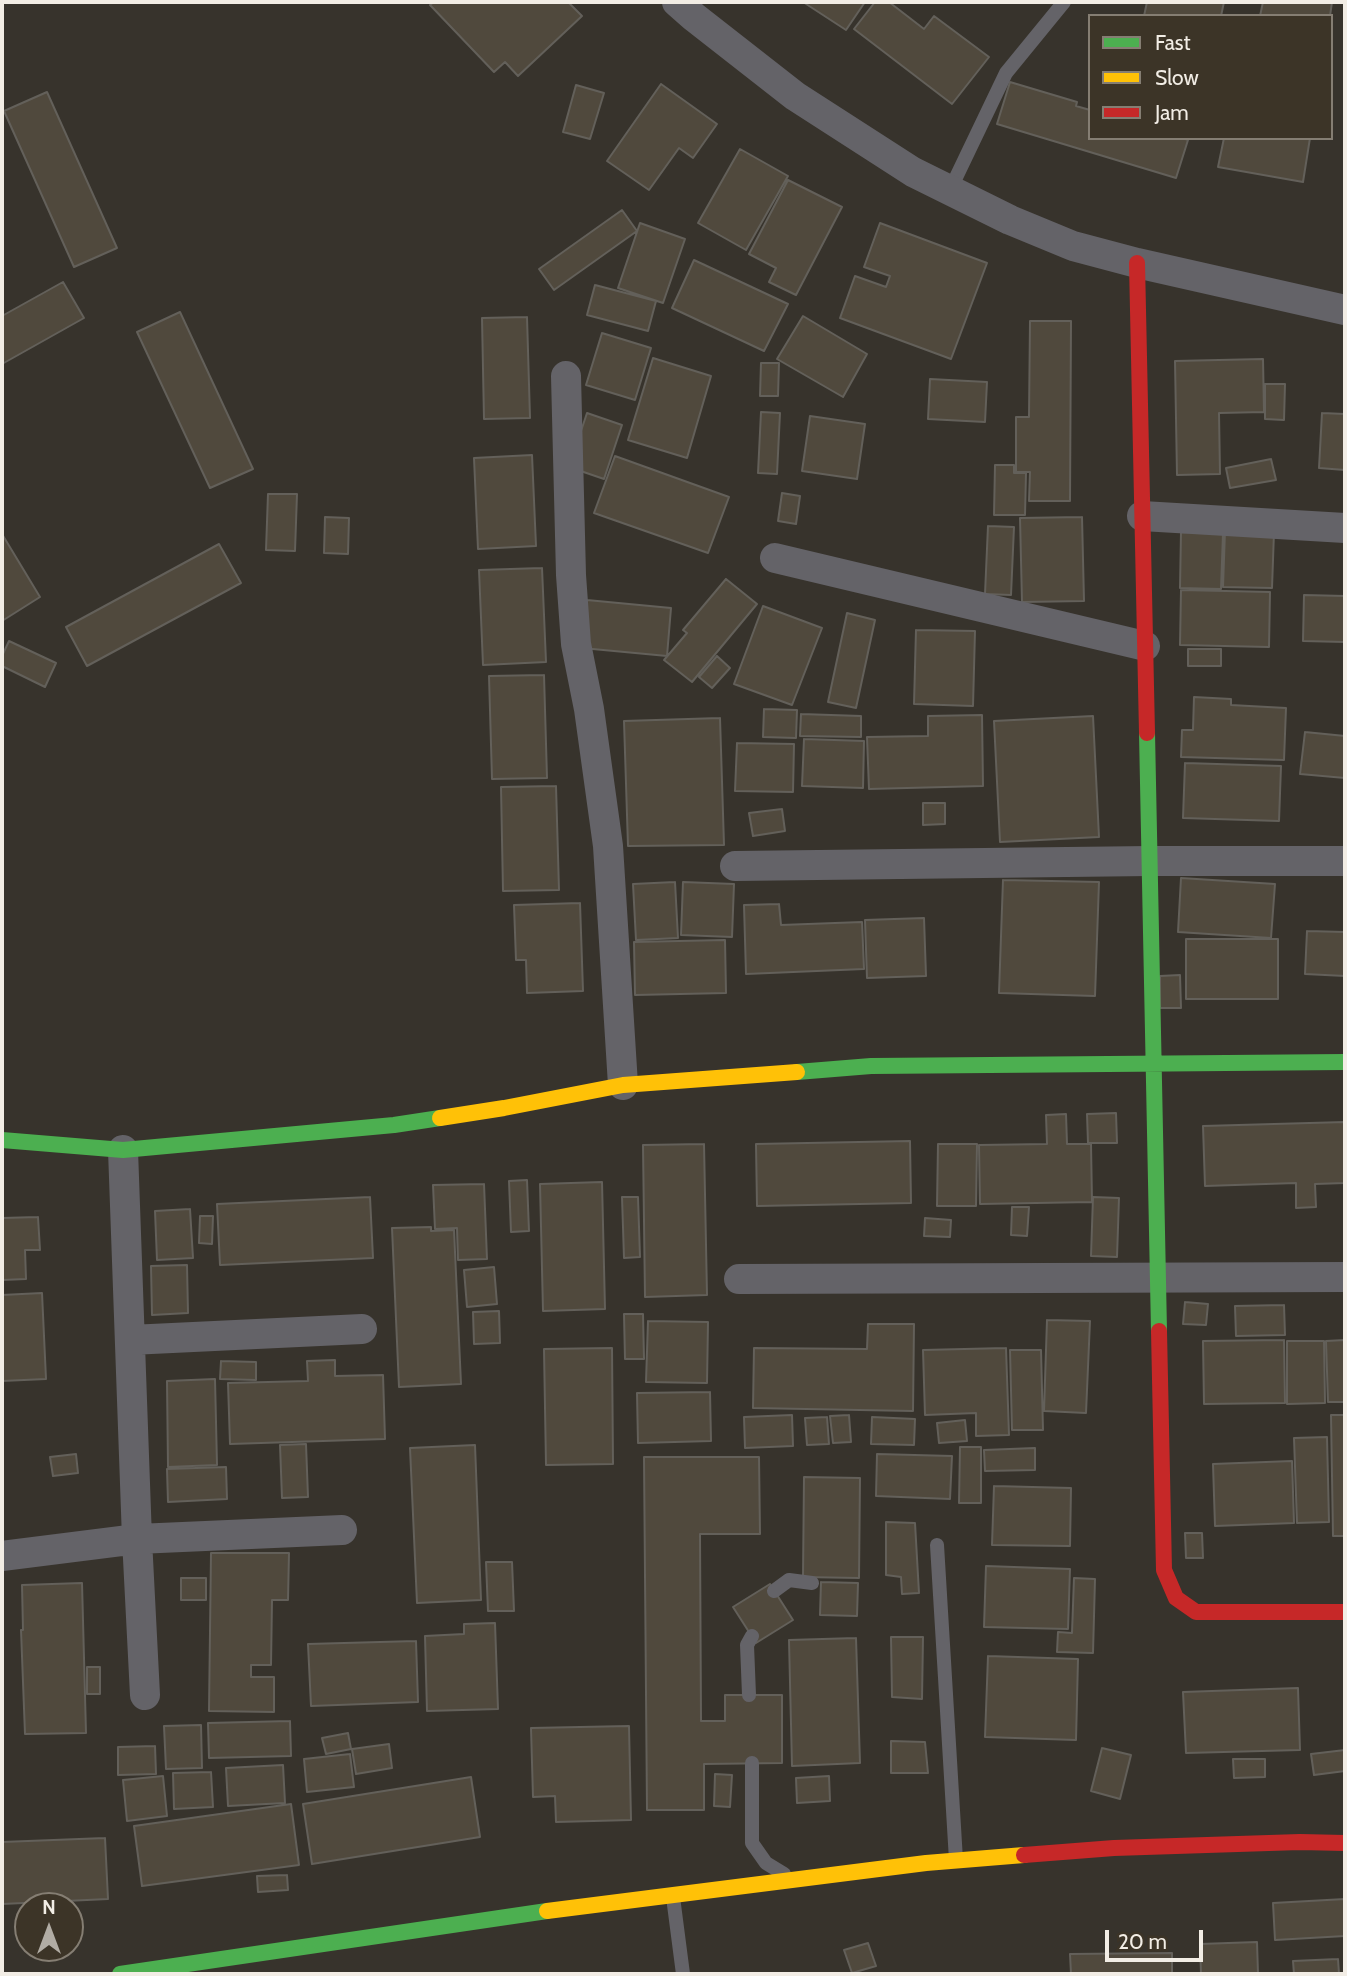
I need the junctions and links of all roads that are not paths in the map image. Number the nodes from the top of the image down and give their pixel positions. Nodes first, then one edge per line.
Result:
1 (677, 2) edge
2 (1064, 2) edge
3 (950, 190) junction
4 (1137, 263) junction
5 (1345, 310) edge
6 (566, 376) dead end
7 (1142, 516) junction
8 (1345, 527) edge
9 (775, 558) dead end
10 (1145, 646) junction
11 (1150, 862) junction
12 (1345, 862) edge
13 (736, 866) dead end
14 (1345, 1062) edge
15 (1154, 1063) junction
16 (623, 1086) junction
17 (2, 1140) edge
18 (123, 1150) junction
19 (1345, 1277) edge
20 (1158, 1278) junction
21 (739, 1279) dead end
22 (362, 1329) dead end
23 (130, 1340) junction
24 (342, 1530) dead end
25 (137, 1539) junction
26 (937, 1545) dead end
27 (2, 1556) edge
28 (812, 1583) dead end
29 (774, 1591) dead end
30 (1345, 1612) edge
31 (752, 1636) dead end
32 (145, 1695) dead end
33 (750, 1695) dead end
34 (752, 1763) dead end
35 (1345, 1843) edge
36 (956, 1861) junction
37 (794, 1880) junction
38 (673, 1895) junction
39 (120, 1974) edge
40 (683, 1974) edge

1 - 3 street
2 - 3 lane
3 - 4 street
4 - 5 street
4 - 7 street
6 - 16 street
7 - 8 street
7 - 10 street
9 - 10 street
10 - 11 street
11 - 12 street
11 - 13 street
11 - 15 street
14 - 15 street
15 - 16 street
15 - 20 street
16 - 18 street
17 - 18 street
18 - 23 street
19 - 20 street
20 - 21 street
20 - 30 street
22 - 23 street
23 - 25 street
24 - 25 street
25 - 27 street
25 - 32 street
26 - 36 lane
28 - 29 lane
31 - 33 lane
34 - 37 lane
35 - 36 street
36 - 37 street
37 - 38 street
38 - 39 street
38 - 40 lane

